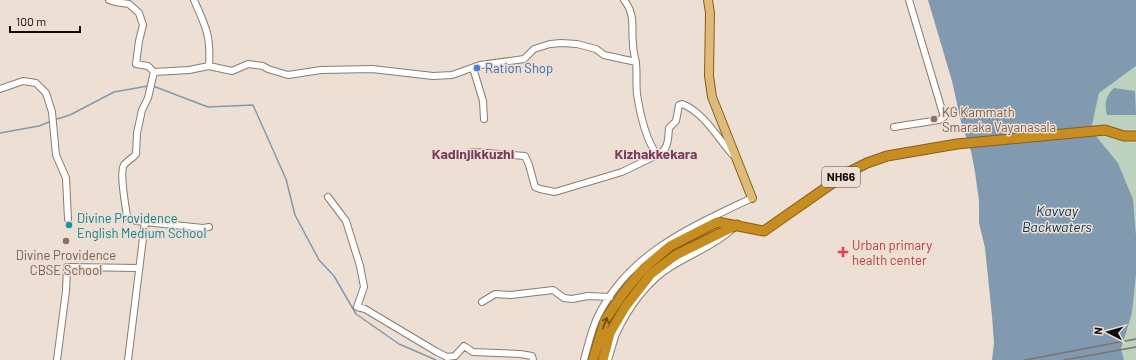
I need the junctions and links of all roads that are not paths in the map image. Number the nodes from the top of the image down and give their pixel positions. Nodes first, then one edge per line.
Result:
1 (109, 0) edge
2 (194, 0) edge
3 (624, 0) edge
4 (708, 0) edge
5 (909, 0) edge
6 (636, 62) junction
7 (208, 66) junction
8 (472, 68) junction
9 (154, 72) junction
10 (0, 89) edge
11 (484, 119) dead end
12 (894, 126) dead end
13 (1136, 136) edge
14 (473, 152) dead end
15 (657, 155) junction
16 (736, 158) junction
17 (328, 197) dead end
18 (752, 198) joint
19 (68, 219) dead end
20 (145, 222) junction
21 (737, 225) junction
22 (209, 227) dead end
23 (139, 268) junction
24 (610, 297) junction
25 (482, 302) dead end
26 (57, 360) edge
27 (128, 360) edge
28 (533, 360) edge
29 (584, 360) edge
30 (593, 360) edge
31 (603, 360) edge
32 (608, 360) edge

1 - 9 street
2 - 7 street
3 - 6 street
4 - 16 main road
5 - 12 street
6 - 8 street
6 - 15 street
7 - 8 street
7 - 9 street
8 - 11 street
9 - 20 street
10 - 19 street
13 - 21 highway, NH66
14 - 15 street
15 - 16 street
16 - 18 main road
17 - 28 street
18 - 24 street
20 - 22 street
20 - 23 street
30 -> 21 highway, NH66
21 - 31 highway
21 - 32 street
23 - 26 street
23 - 27 street
24 - 25 street
24 - 29 street

